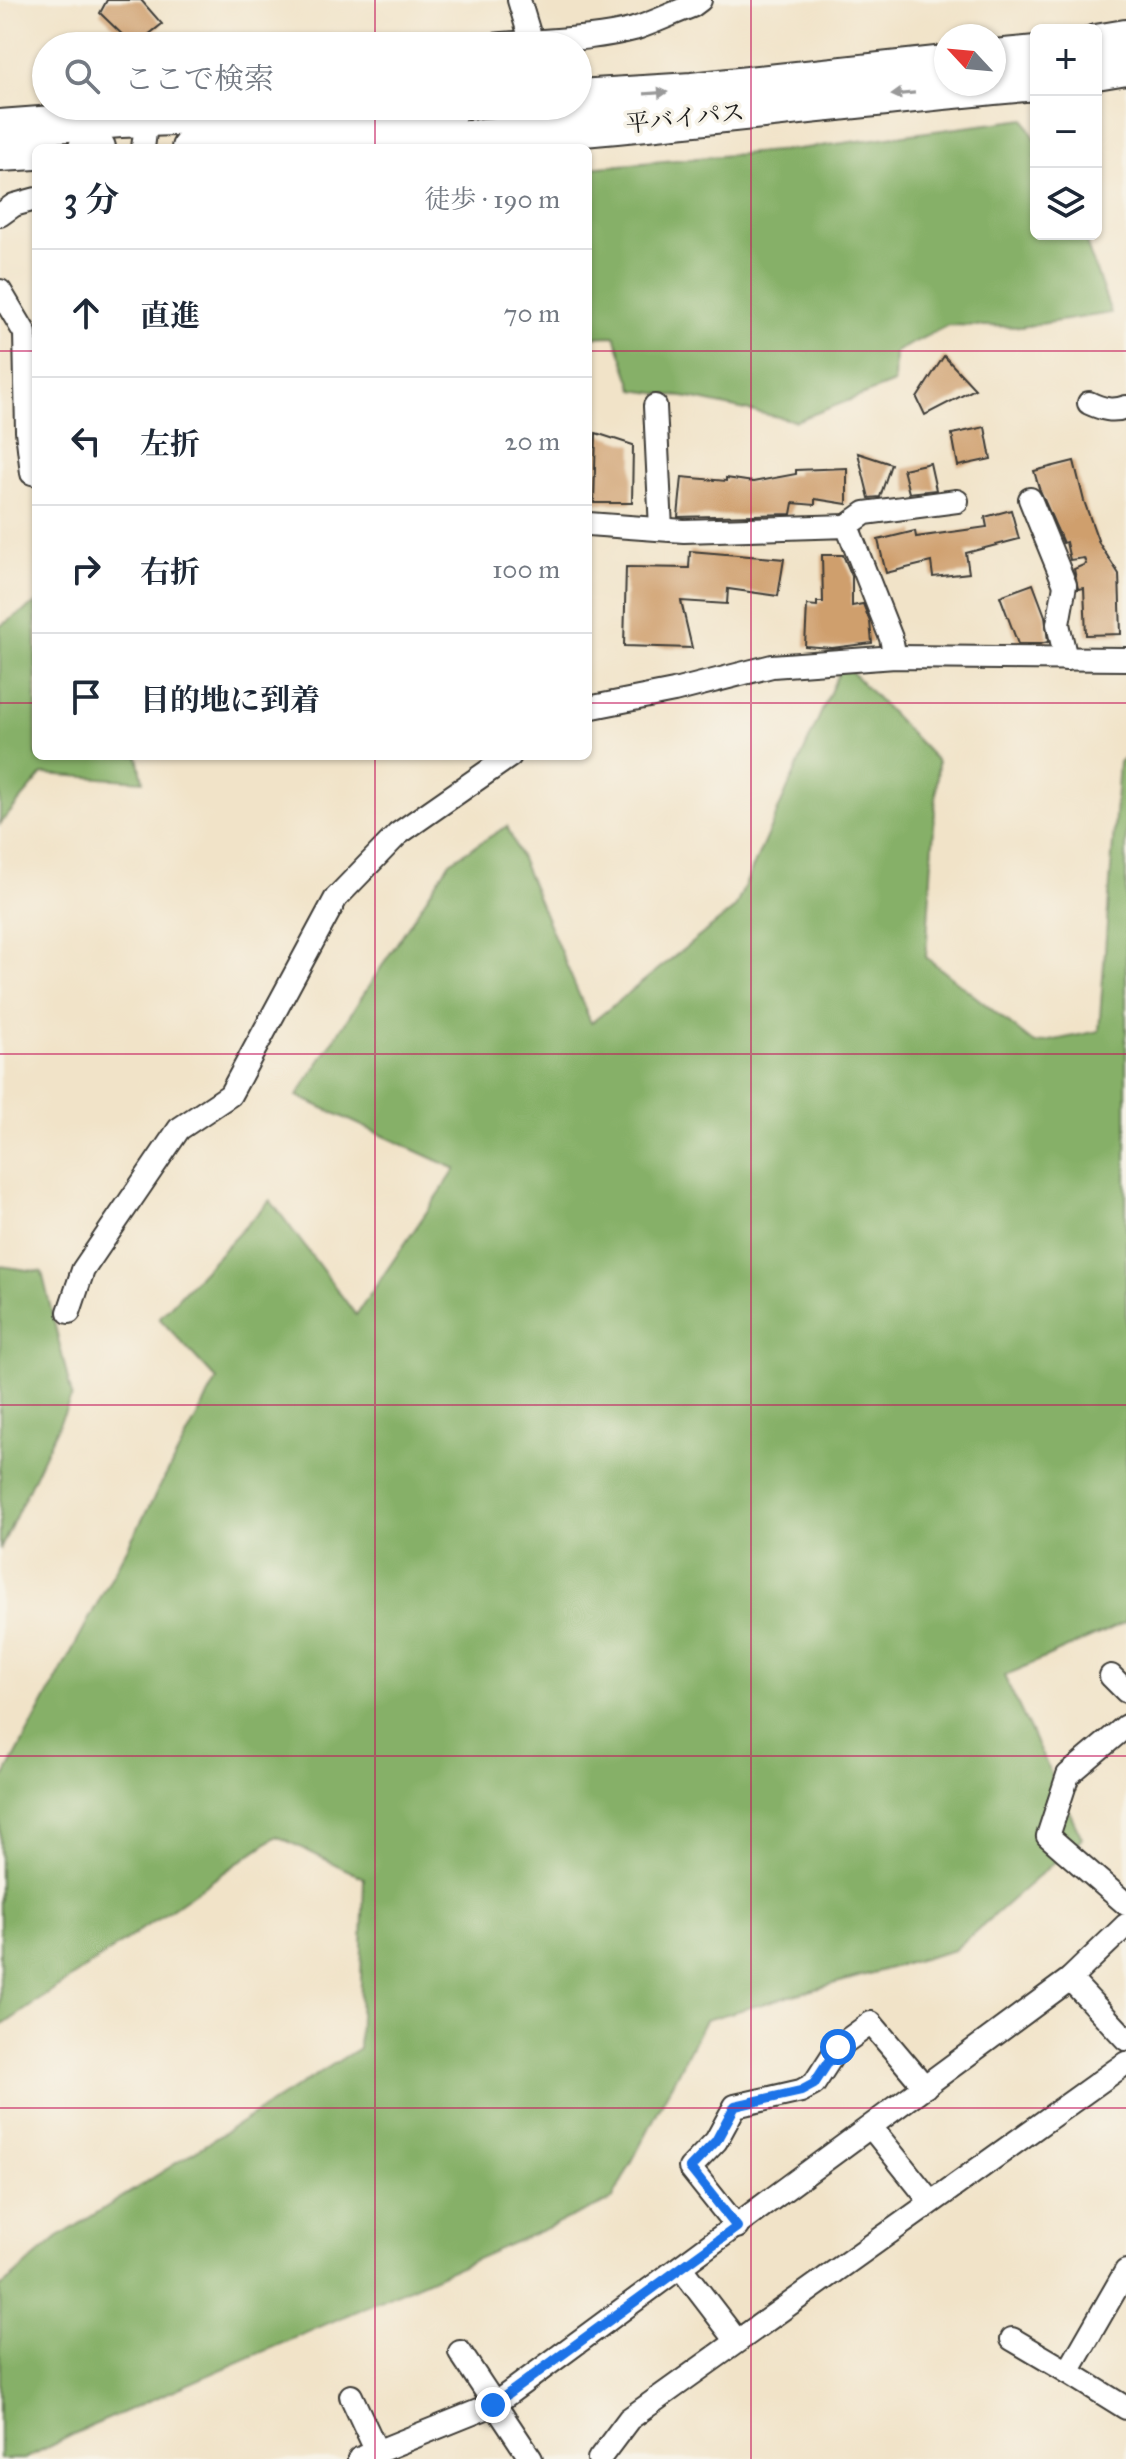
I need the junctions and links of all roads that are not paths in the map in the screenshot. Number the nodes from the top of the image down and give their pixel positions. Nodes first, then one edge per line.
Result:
1 (519, 0) edge
2 (700, 0) edge
3 (529, 32) edge
4 (592, 36) edge
5 (1126, 38) edge
6 (1102, 42) edge
7 (1030, 55) edge
8 (1006, 57) edge
9 (934, 65) edge
10 (1126, 66) edge
11 (1102, 70) edge
12 (1030, 83) edge
13 (592, 97) edge
14 (214, 120) edge
15 (146, 124) edge
16 (0, 128) edge
17 (302, 144) edge
18 (32, 151) edge
19 (0, 153) edge
20 (32, 200) edge
21 (0, 215) edge
22 (0, 291) edge
23 (1089, 403) dead end
24 (655, 406) dead end
25 (1126, 407) edge
26 (32, 473) edge
27 (1030, 499) dead end
28 (957, 501) dead end
29 (592, 524) edge
30 (847, 526) junction
31 (661, 529) junction
32 (895, 657) junction
33 (1066, 659) junction
34 (1126, 659) edge
35 (592, 707) edge
36 (504, 760) edge
37 (69, 1312) dead end
38 (1126, 1726) edge
39 (1126, 1904) edge
40 (1126, 1925) edge
41 (1070, 1979) junction
42 (1126, 2039) edge
43 (1126, 2063) edge
44 (925, 2087) junction
45 (871, 2127) junction
46 (931, 2202) junction
47 (737, 2227) junction
48 (681, 2268) junction
49 (1126, 2271) edge
50 (1012, 2339) dead end
51 (737, 2341) junction
52 (460, 2352) dead end
53 (1068, 2372) junction
54 (351, 2396) dead end
55 (493, 2405) junction
56 (1126, 2408) edge
57 (368, 2455) edge
58 (531, 2459) edge
59 (599, 2459) edge

1 - 3 street
2 - 4 street
5 - 6 highway
7 - 8 highway
13 -> 9 highway, 平バイパス
10 - 11 highway
12 -> 17 highway, 平バイパス
14 - 15 highway
15 - 16 highway
18 - 19 highway
20 - 21 street
22 - 26 street
23 - 25 street
24 - 31 street
27 - 33 street
28 - 30 street
29 - 31 street
30 - 31 street
30 - 32 street
32 - 33 street
32 - 35 street
33 - 34 street
36 - 37 street
38 - 39 street
40 - 41 street
41 - 42 street
41 - 44 street
43 - 46 street
44 - 45 street
44 - 47 street
45 - 46 street
45 - 47 street
46 - 51 street
47 - 48 street
48 - 51 street
48 - 55 street
49 - 53 street
50 - 53 street
51 - 59 street
52 - 55 street
53 - 56 street
54 - 57 street
55 - 57 street
55 - 58 street

